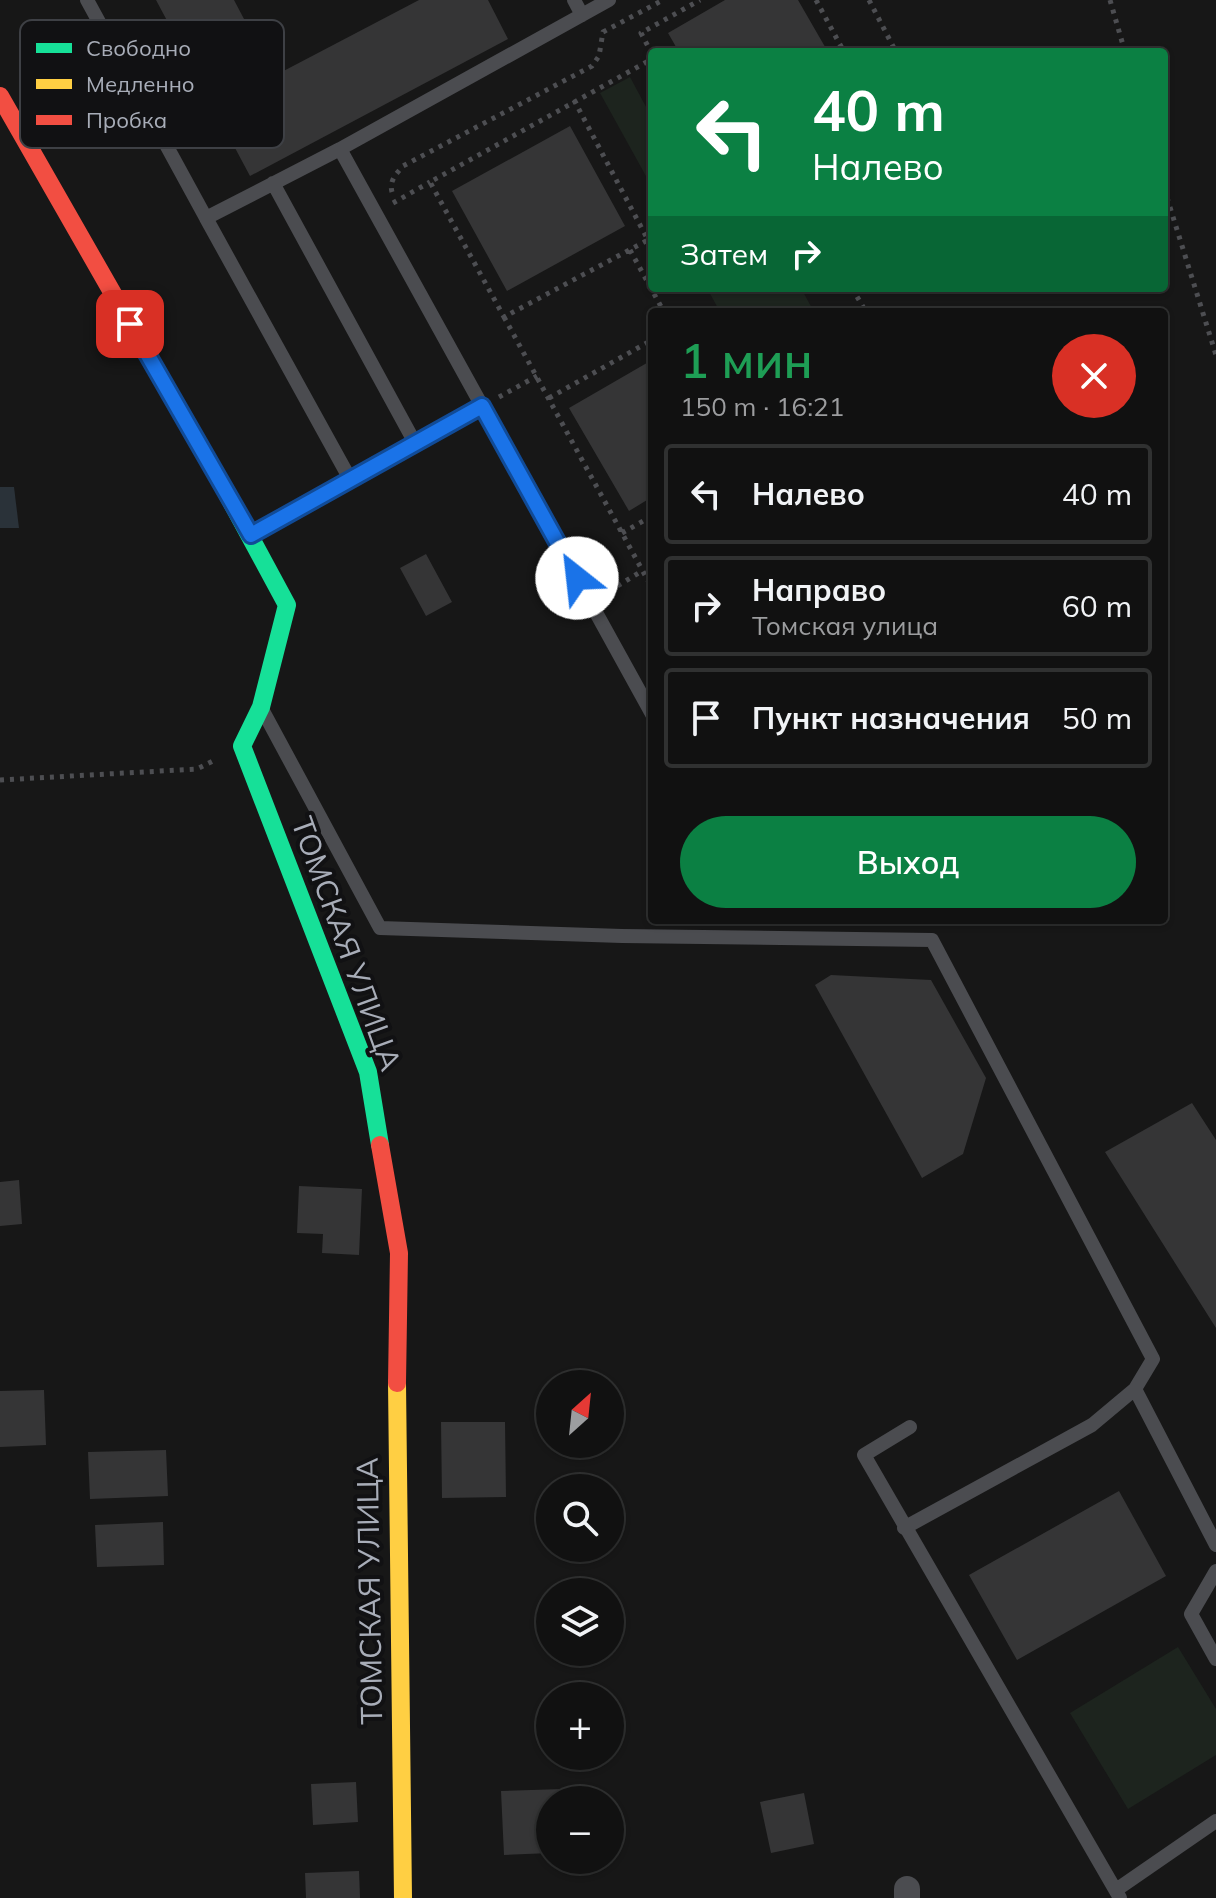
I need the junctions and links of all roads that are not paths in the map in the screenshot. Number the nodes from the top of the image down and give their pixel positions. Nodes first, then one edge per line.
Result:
1 (87, 0) edge
2 (574, 0) edge
3 (609, 0) edge
4 (582, 15) junction
5 (98, 20) edge
6 (0, 96) edge
7 (20, 131) edge
8 (30, 148) edge
9 (168, 148) edge
10 (340, 149) junction
11 (273, 183) junction
12 (206, 218) junction
13 (482, 406) junction
14 (415, 443) junction
15 (350, 479) junction
16 (251, 535) junction
17 (261, 707) junction
18 (648, 707) edge
19 (1135, 1389) junction
20 (910, 1427) dead end
21 (904, 1528) junction
22 (1216, 1545) edge
23 (1216, 1571) edge
24 (1216, 1659) edge
25 (1216, 1821) edge
26 (1118, 1894) edge
27 (403, 1898) edge

1 - 5 lane
2 - 4 lane
3 - 4 lane
4 - 10 lane
6 - 7 street
8 - 16 street
9 - 12 lane
10 - 11 lane
10 - 13 lane
11 - 12 lane
11 - 14 lane
12 - 15 lane
13 - 14 lane
13 - 18 lane
14 - 15 lane
15 - 16 lane
16 - 17 street
17 - 19 lane
17 - 27 street, ТОМСКАЯ УЛИЦА
19 - 21 lane
19 - 22 lane
20 - 21 lane
21 - 26 lane
23 - 24 lane
25 - 26 lane

